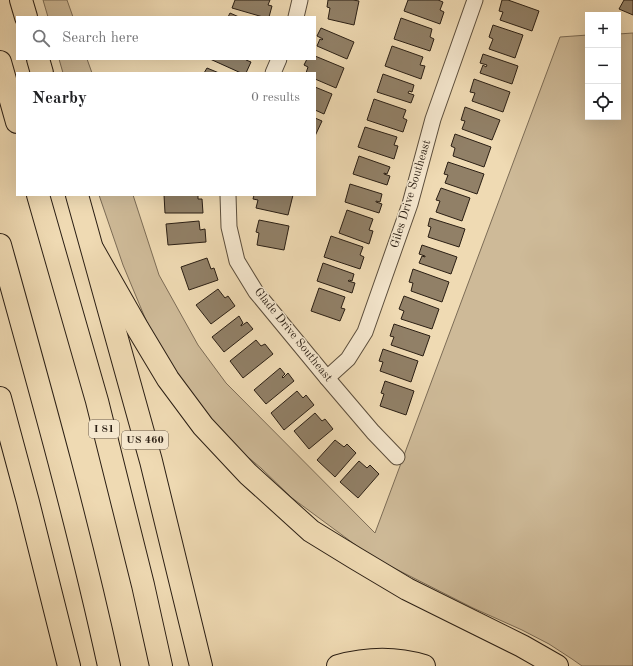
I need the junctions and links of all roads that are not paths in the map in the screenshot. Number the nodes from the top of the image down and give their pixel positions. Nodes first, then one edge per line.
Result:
1 (22, 0) edge
2 (300, 0) edge
3 (475, 0) edge
4 (26, 16) edge
5 (296, 16) edge
6 (38, 60) edge
7 (279, 60) edge
8 (0, 62) edge
9 (42, 72) edge
10 (273, 72) edge
11 (16, 118) edge
12 (38, 196) edge
13 (77, 196) edge
14 (228, 196) edge
15 (0, 245) edge
16 (93, 250) junction
17 (327, 378) junction
18 (0, 398) edge
19 (397, 457) dead end
20 (69, 666) edge
21 (109, 666) edge
22 (161, 666) edge
23 (201, 666) edge
24 (338, 666) edge
25 (424, 666) edge
26 (557, 666) edge

1 - 4 highway
2 - 5 street
3 - 17 street, Giles Drive Southeast
6 - 9 highway
7 - 10 street
8 - 11 highway
12 - 22 highway, I 81
13 - 16 highway, US 460
14 - 17 street, Glade Drive Southeast
15 - 21 highway
16 - 23 highway, US 460
16 - 26 highway
17 - 19 street, Glade Drive Southeast
18 - 20 highway
24 - 25 highway

